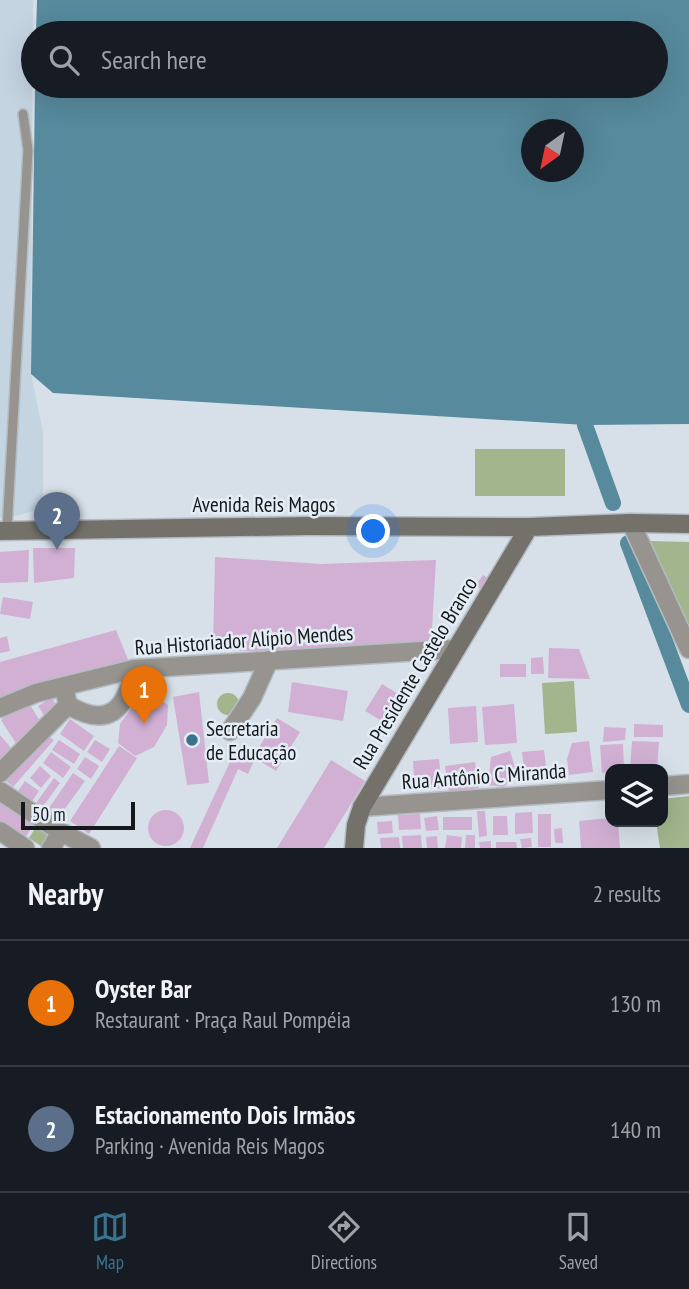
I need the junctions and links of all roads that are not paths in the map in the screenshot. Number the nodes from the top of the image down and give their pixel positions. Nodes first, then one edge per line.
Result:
1 (23, 114) dead end
2 (631, 523) junction
3 (689, 524) edge
4 (529, 527) junction
5 (4, 530) edge
6 (455, 649) junction
7 (689, 649) edge
8 (270, 660) junction
9 (134, 669) junction
10 (64, 687) junction
11 (68, 705) junction
12 (0, 708) edge
13 (230, 731) dead end
14 (0, 773) edge
15 (689, 784) edge
16 (668, 786) edge
17 (605, 790) edge
18 (0, 791) edge
19 (362, 807) junction
20 (0, 831) edge
21 (61, 832) junction
22 (25, 848) edge
23 (51, 848) edge
24 (91, 848) edge
25 (354, 848) edge

1 - 5 lane
2 - 3 main road, Avenida Reis Magos
2 - 4 main road, Avenida Reis Magos
2 - 7 street
4 - 5 main road, Avenida Reis Magos
4 - 6 main road, Rua Presidente Castelo Branco
6 - 8 street, Rua Historiador Alípio Mendes
6 - 19 main road, Rua Presidente Castelo Branco
8 - 9 street, Rua Historiador Alípio Mendes
8 - 13 street
9 - 10 street, Rua Historiador Alípio Mendes
9 - 11 street
10 - 11 street
10 - 12 street, Rua Historiador Alípio Mendes
11 - 14 street
15 - 16 street
17 - 19 street, Rua Antônio C Miranda
18 - 21 street
19 - 25 main road, Rua Presidente Castelo Branco
20 - 22 street
21 - 23 street
21 - 24 street

